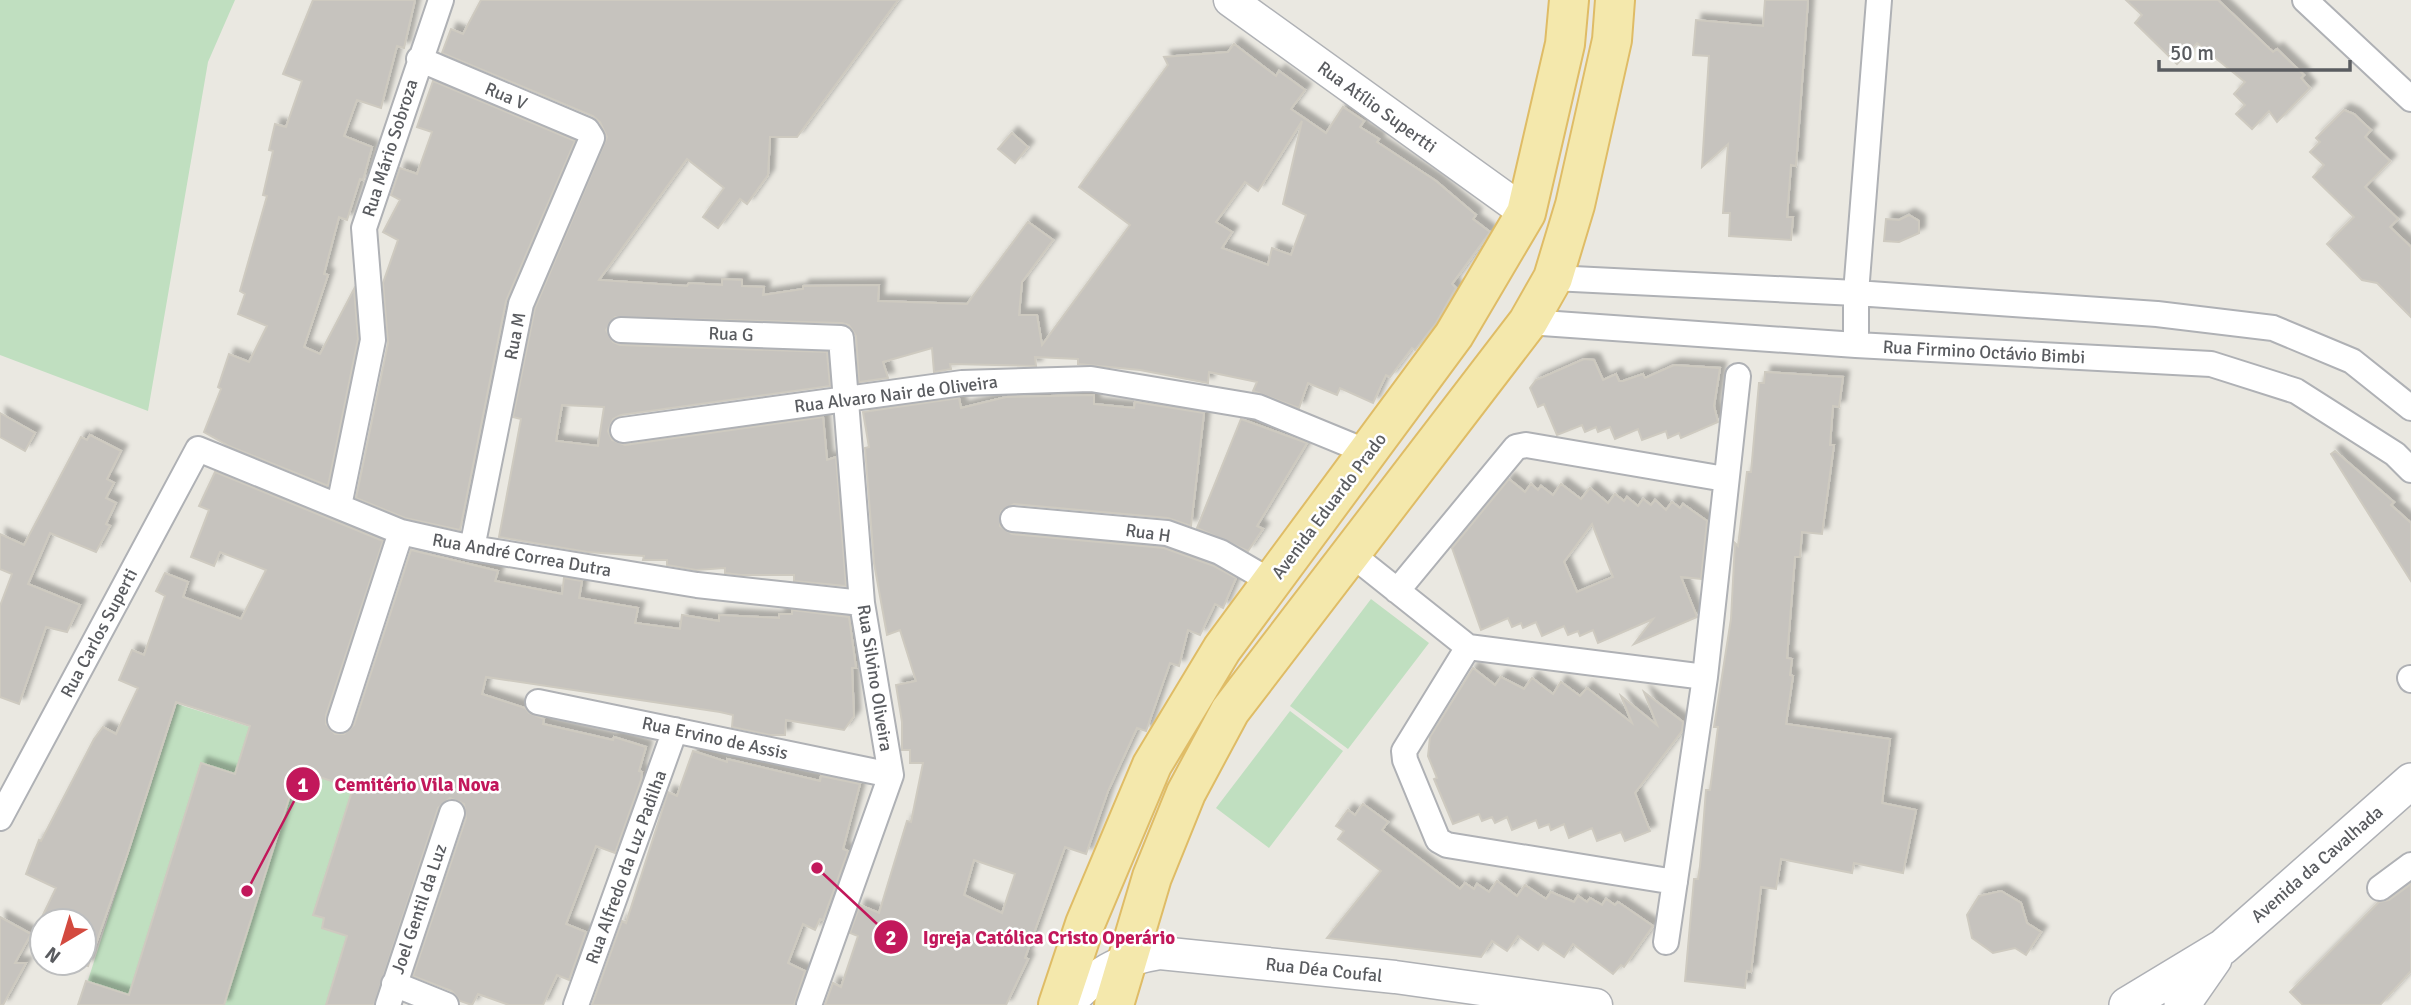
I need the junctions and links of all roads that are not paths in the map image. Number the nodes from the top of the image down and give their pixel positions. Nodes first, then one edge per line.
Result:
1 (441, 0) edge
2 (1230, 0) edge
3 (1569, 0) edge
4 (1615, 0) edge
5 (1879, 0) edge
6 (2305, 0) edge
7 (419, 59) junction
8 (2411, 99) edge
9 (592, 135) joint
10 (1526, 214) junction
11 (1553, 278) junction
12 (1856, 293) junction
13 (1528, 322) junction
14 (621, 330) dead end
15 (841, 338) joint
16 (1856, 345) junction
17 (1738, 376) dead end
18 (847, 398) junction
19 (2411, 408) edge
20 (623, 430) dead end
21 (198, 449) joint
22 (1370, 453) junction
23 (2411, 470) edge
24 (1725, 479) junction
25 (339, 506) junction
26 (1013, 519) dead end
27 (401, 532) junction
28 (472, 548) junction
29 (1350, 553) junction
30 (1272, 582) junction
31 (1391, 586) junction
32 (862, 603) junction
33 (1468, 647) junction
34 (1705, 677) junction
35 (538, 702) dead end
36 (340, 720) dead end
37 (676, 730) junction
38 (891, 775) junction
39 (2409, 787) edge
40 (452, 813) dead end
41 (0, 818) edge
42 (2411, 865) edge
43 (1675, 882) junction
44 (2380, 888) dead end
45 (1665, 942) dead end
46 (2223, 947) junction
47 (1128, 958) junction
48 (391, 994) edge
49 (446, 1005) edge
50 (576, 1005) edge
51 (809, 1005) edge
52 (1058, 1005) edge
53 (1067, 1005) edge
54 (1114, 1005) edge
55 (1597, 1005) edge
56 (2127, 1005) edge
57 (2182, 1005) edge

1 - 7 street, Rua Mário Sobroza
2 - 10 street, Rua Atílio Supertti
3 - 10 main road, Avenida Eduardo Prado
4 - 11 main road
5 - 12 street
6 - 8 street
7 - 9 street, Rua V
7 - 25 street, Rua Mário Sobroza
9 - 28 street, Rua M
10 - 22 main road, Avenida Eduardo Prado
11 - 12 street
11 - 13 main road
12 - 16 street
12 - 19 street
13 - 16 street, Rua Firmino Octávio Bimbi
13 - 29 main road
14 - 15 street, Rua G
15 - 18 street, Rua Silvino Oliveira
16 - 23 street, Rua Firmino Octávio Bimbi
17 - 24 street
18 - 20 street, Rua Alvaro Nair de Oliveira
18 - 22 street, Rua Alvaro Nair de Oliveira
18 - 32 street, Rua Silvino Oliveira
21 - 25 street, Rua André Correa Dutra
21 - 41 street, Rua Carlos Superti
22 - 30 main road, Avenida Eduardo Prado
24 - 31 street
24 - 34 street
25 - 27 street, Rua André Correa Dutra
26 - 30 street, Rua H
27 - 28 street, Rua André Correa Dutra
27 - 36 street
28 - 32 street, Rua André Correa Dutra
29 - 31 street
29 - 47 main road
30 - 52 main road, Avenida Eduardo Prado
31 - 33 street
32 - 38 street, Rua Silvino Oliveira
33 - 34 street
33 - 43 street
34 - 43 street
35 - 37 street, Rua Ervino de Assis
37 - 38 street, Rua Ervino de Assis
37 - 50 street, Rua Alfredo da Luz Padilha
38 - 51 street, Rua Silvino Oliveira
39 - 46 main road, Avenida da Cavalhada
40 - 48 street, Joel Gentil da Luz
42 - 44 street
43 - 45 street
46 - 56 main road, Avenida da Cavalhada
46 - 57 main road, Avenida da Cavalhada
47 - 53 street, Rua Déa Coufal
47 - 54 main road
47 - 55 street, Rua Déa Coufal
48 - 49 street

